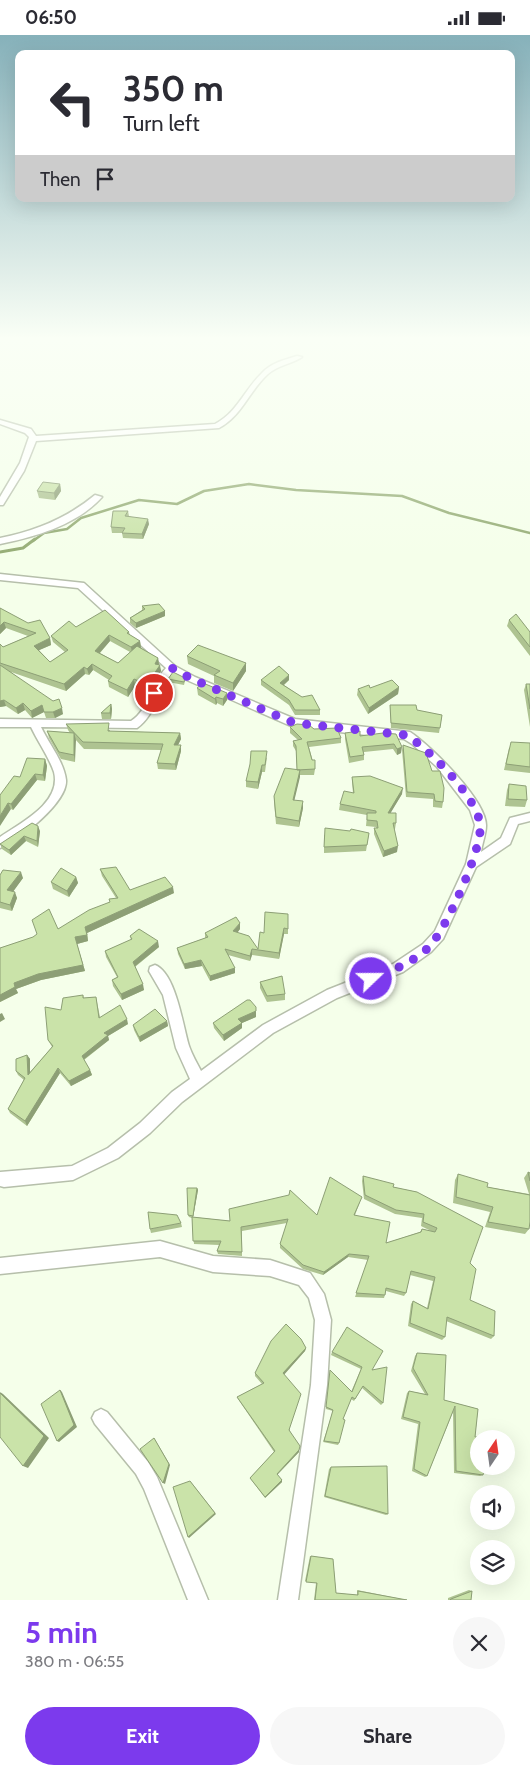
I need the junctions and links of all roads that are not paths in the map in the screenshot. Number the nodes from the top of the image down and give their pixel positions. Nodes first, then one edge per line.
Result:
1 (234, 412) edge
2 (0, 422) edge
3 (32, 439) junction
4 (98, 497) dead end
5 (0, 503) edge
6 (0, 541) edge
7 (0, 577) edge
8 (172, 668) junction
9 (0, 723) edge
10 (34, 723) junction
11 (530, 817) edge
12 (0, 843) edge
13 (472, 865) junction
14 (155, 971) dead end
15 (199, 1082) junction
16 (0, 1179) edge
17 (0, 1266) edge
18 (102, 1418) dead end
19 (198, 1600) edge
20 (288, 1600) edge

1 - 3 street
2 - 3 street
3 - 5 street
4 - 6 street
7 - 8 street
8 - 10 street
8 - 13 street
9 - 10 street
10 - 12 street
11 - 13 street
13 - 15 street
14 - 15 street
15 - 16 street
17 - 20 street
18 - 19 street

